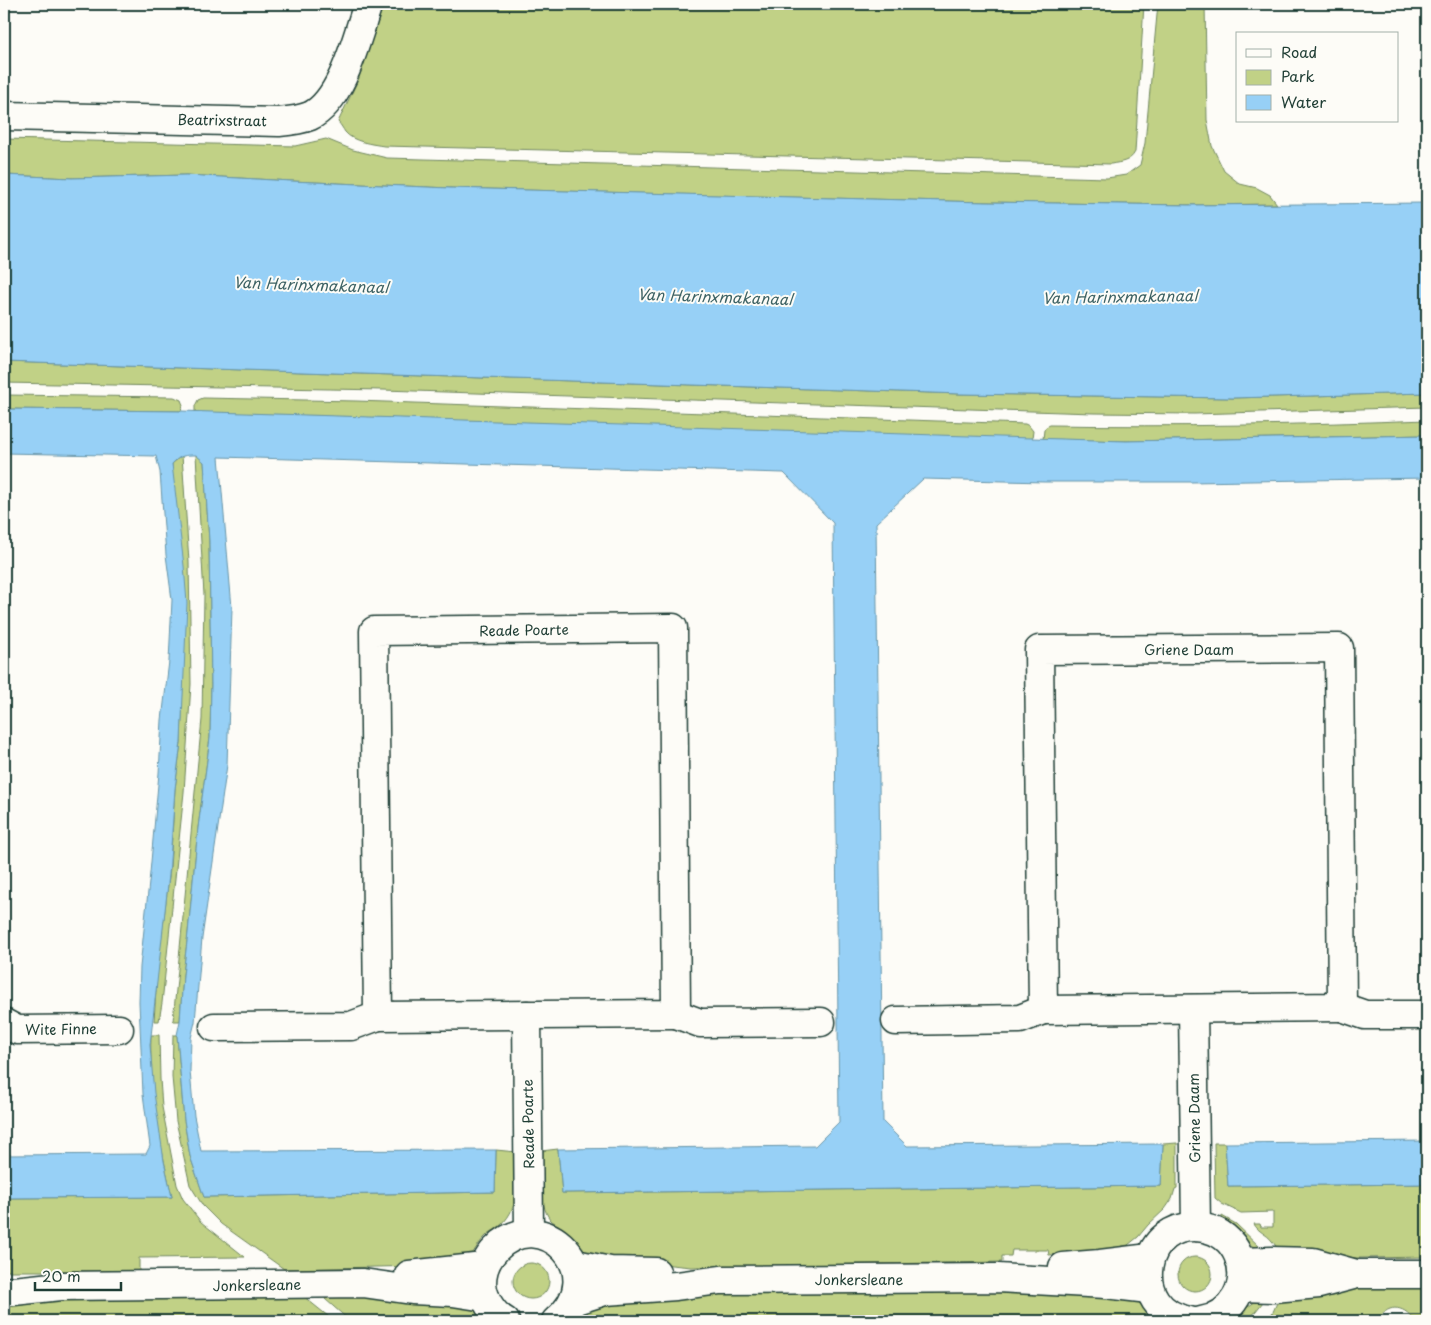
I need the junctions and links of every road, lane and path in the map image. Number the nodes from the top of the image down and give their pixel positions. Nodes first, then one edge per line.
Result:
1 (368, 4) edge
2 (4, 116) edge
3 (1342, 1007) junction
4 (1193, 1009) junction
5 (1043, 1010) junction
6 (676, 1014) junction
7 (527, 1015) junction
8 (1427, 1015) edge
9 (378, 1016) junction
10 (896, 1021) dead end
11 (821, 1022) dead end
12 (4, 1023) edge
13 (214, 1027) dead end
14 (120, 1029) dead end
15 (1196, 1226) junction
16 (529, 1233) junction
17 (1150, 1258) junction
18 (575, 1264) junction
19 (484, 1267) junction
20 (1427, 1274) edge
21 (1241, 1275) junction
22 (4, 1278) edge
23 (998, 1278) junction
24 (720, 1280) junction
25 (363, 1283) junction
26 (61, 1286) junction
27 (1149, 1289) junction
28 (4, 1292) edge
29 (485, 1297) junction
30 (573, 1301) junction
31 (505, 1321) edge
32 (556, 1321) edge
33 (1190, 1321) edge
34 (1201, 1321) edge

1 - 2 street, Beatrixstraat
3 - 4 street
3 - 5 street, Griene Daam
3 - 8 street
4 - 5 street
4 - 15 street, Griene Daam
5 - 10 street
6 - 7 street
6 - 9 street, Reade Poarte
6 - 11 street
7 - 9 street
7 - 16 street, Reade Poarte
9 - 13 street
12 - 14 street, Wite Finne
15 - 17 street
15 - 21 street
16 - 18 street
16 - 19 street
17 - 23 street, Jonkersleane
17 - 27 street
18 - 24 street, Jonkersleane
18 - 30 street
19 - 25 street, Jonkersleane
19 - 29 street
20 - 21 street
21 - 34 street
22 - 26 street, Jonkersleane
23 - 24 street, Jonkersleane
23 - 27 street, Jonkersleane
24 - 30 street, Jonkersleane
25 - 26 street, Jonkersleane
25 - 29 street, Jonkersleane
26 - 28 street, Jonkersleane
27 - 33 street
29 - 31 street
30 - 32 street

